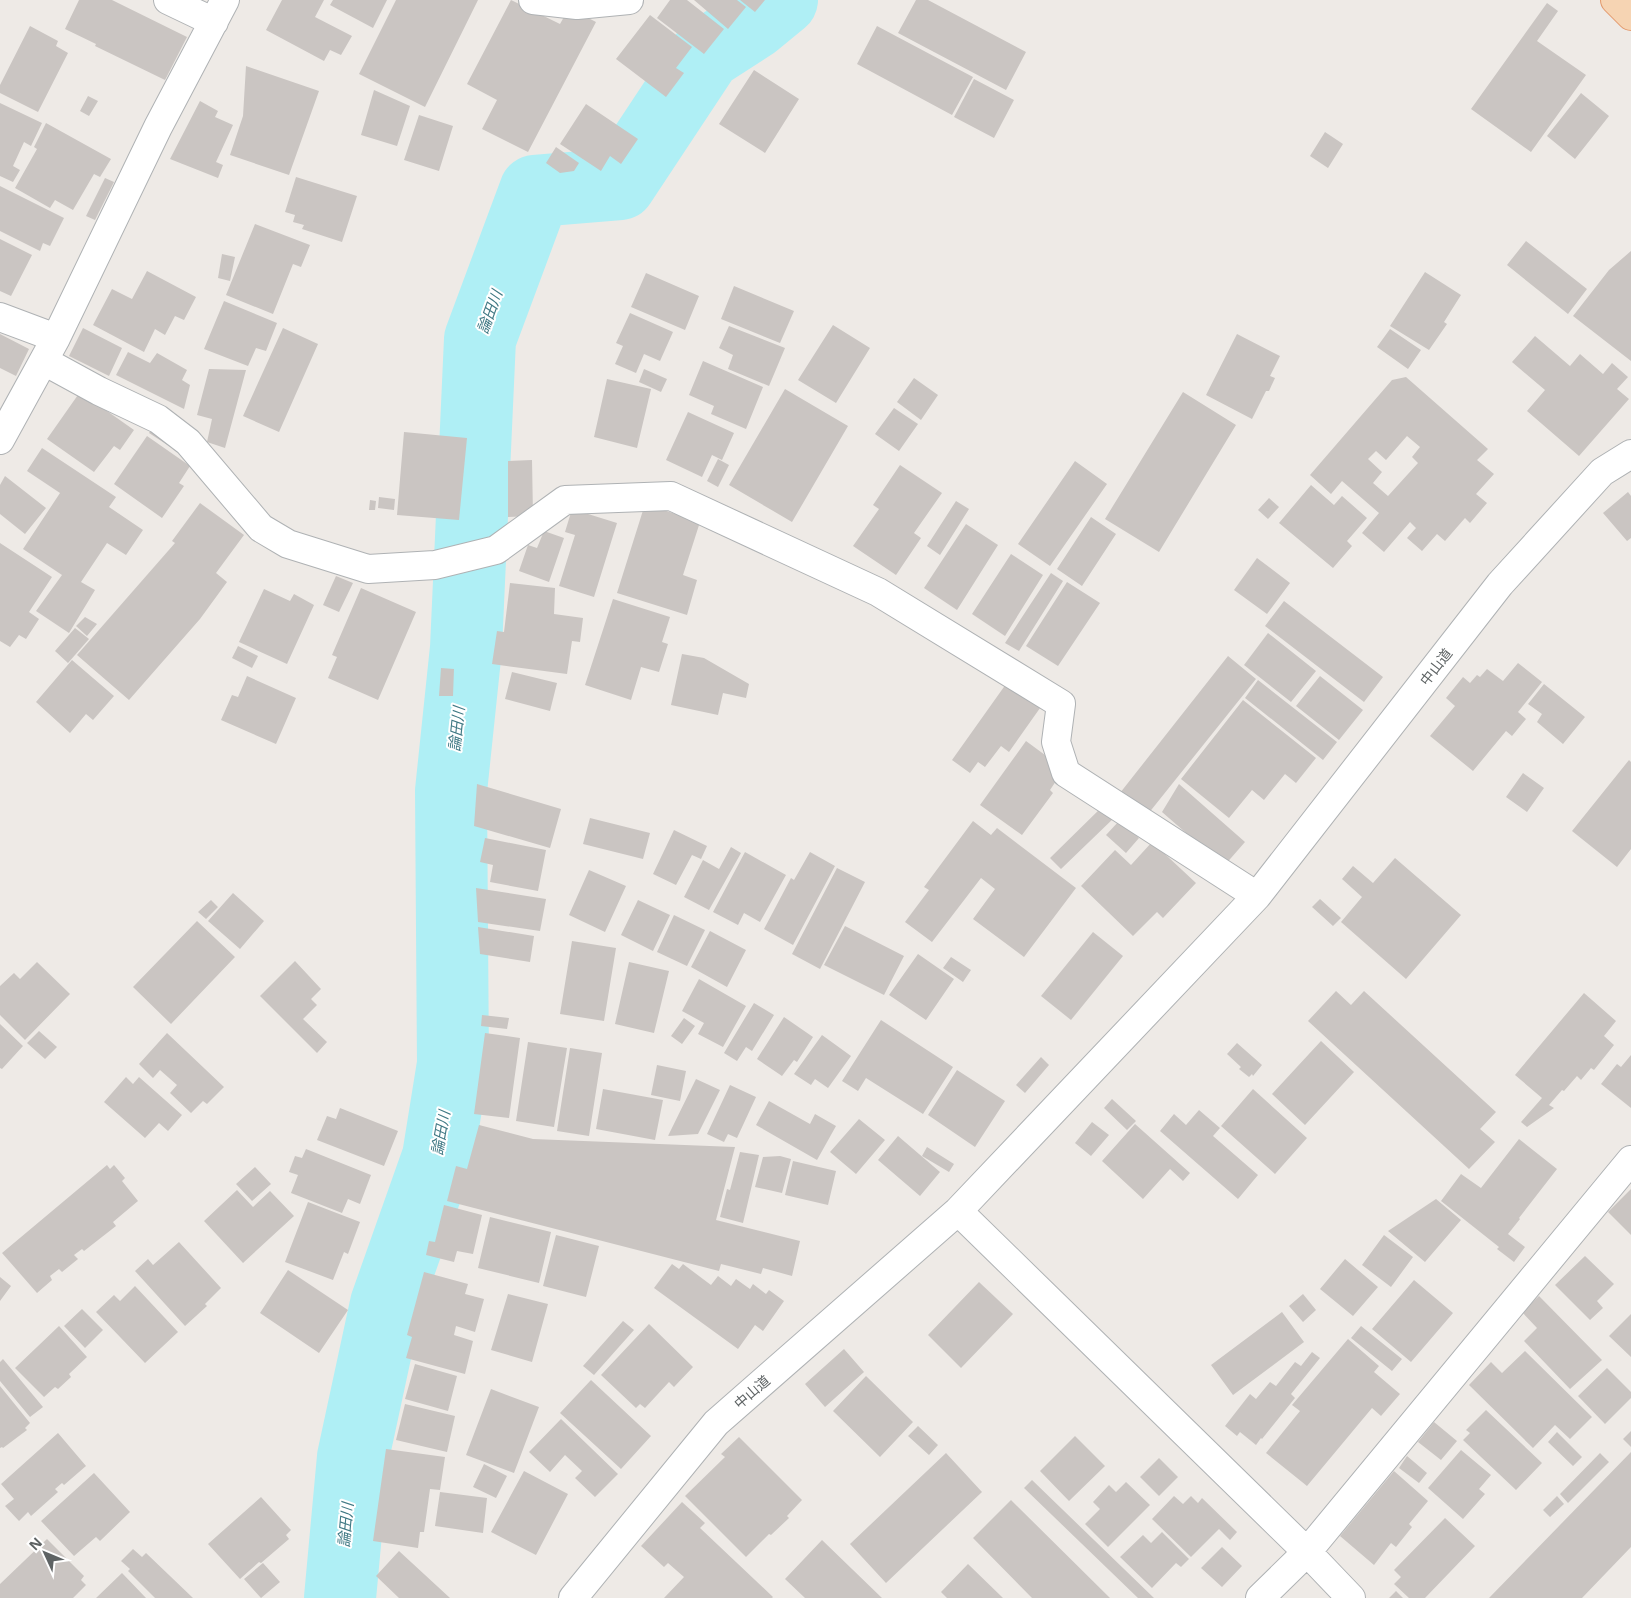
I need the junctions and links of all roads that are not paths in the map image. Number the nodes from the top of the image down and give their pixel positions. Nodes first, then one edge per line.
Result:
1 (168, 0) edge
2 (533, 0) edge
3 (629, 0) edge
4 (1615, 0) edge
5 (220, 11) edge
6 (1631, 16) edge
7 (0, 318) edge
8 (50, 350) junction
9 (0, 440) edge
10 (1631, 454) edge
11 (1257, 896) junction
12 (1631, 1160) edge
13 (958, 1211) junction
14 (1307, 1552) junction
15 (572, 1598) edge
16 (1260, 1598) edge
17 (1351, 1598) edge

1 - 5 street
2 - 3 street
4 - 6 main road
5 - 8 street
7 - 8 street
8 - 9 street
8 - 11 street
10 - 11 street, 中山道
11 - 13 street, 中山道
12 - 14 street
13 - 14 street
13 - 15 street, 中山道
14 - 16 street
14 - 17 street

